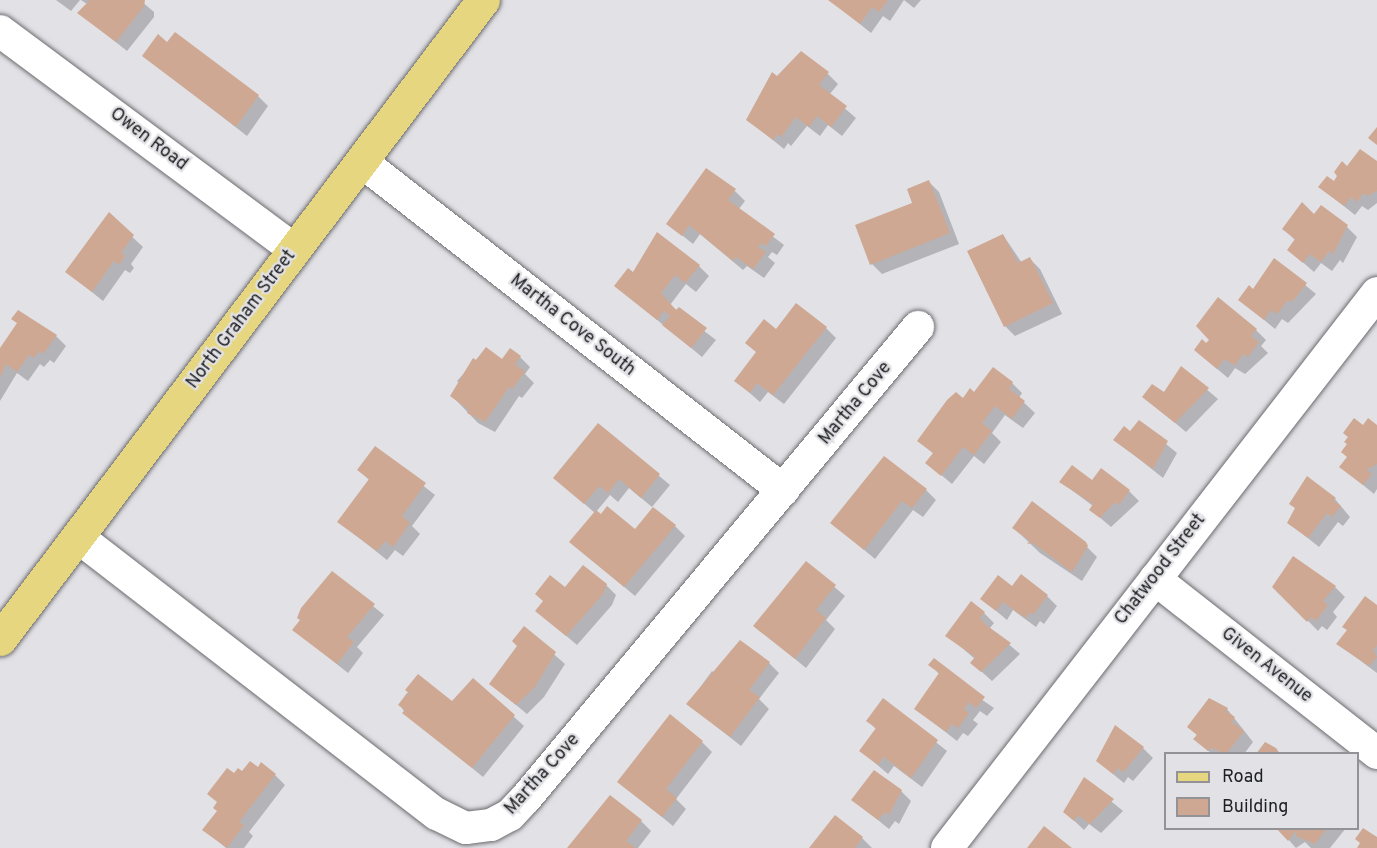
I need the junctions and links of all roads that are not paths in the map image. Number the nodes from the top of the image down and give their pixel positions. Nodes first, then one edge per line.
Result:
1 (483, 0) edge
2 (0, 31) edge
3 (362, 162) junction
4 (295, 250) junction
5 (1377, 293) edge
6 (918, 327) dead end
7 (783, 490) junction
8 (78, 537) junction
9 (1155, 579) junction
10 (0, 639) edge
11 (1377, 753) edge
12 (946, 848) edge

1 - 3 main road, North Graham Street
2 - 4 street, Owen Road
3 - 4 main road, North Graham Street
3 - 7 street, Martha Cove South
4 - 8 main road, North Graham Street
5 - 9 street, Chatwood Street
6 - 7 street, Martha Cove
7 - 8 street, Martha Cove
8 - 10 main road, North Graham Street
9 - 11 street, Given Avenue
9 - 12 street, Chatwood Street

